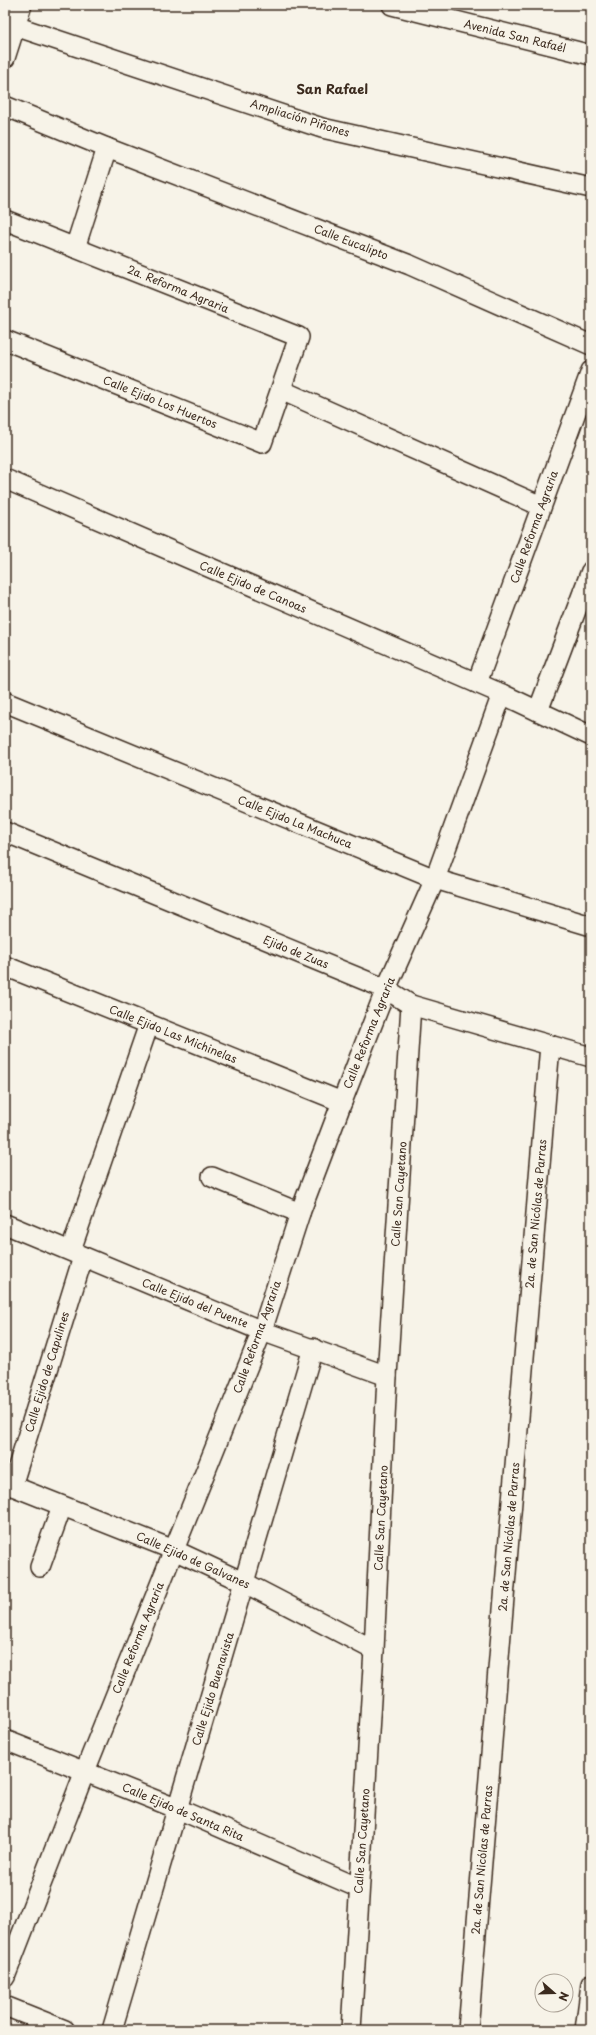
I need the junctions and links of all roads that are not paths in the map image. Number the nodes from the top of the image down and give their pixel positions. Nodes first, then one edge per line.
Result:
1 (22, 5) edge
2 (392, 5) edge
3 (15, 26) junction
4 (591, 55) edge
5 (5, 58) edge
6 (5, 106) edge
7 (108, 148) junction
8 (591, 188) edge
9 (5, 220) edge
10 (75, 248) junction
11 (5, 340) edge
12 (591, 345) edge
13 (591, 371) edge
14 (282, 390) junction
15 (5, 479) edge
16 (541, 506) junction
17 (591, 571) edge
18 (476, 684) junction
19 (502, 694) junction
20 (5, 702) edge
21 (538, 711) junction
22 (591, 736) edge
23 (5, 832) edge
24 (434, 879) junction
25 (591, 926) edge
26 (5, 966) edge
27 (386, 989) junction
28 (411, 1005) junction
29 (149, 1024) junction
30 (550, 1045) junction
31 (591, 1057) edge
32 (342, 1102) junction
33 (212, 1177) dead end
34 (300, 1213) junction
35 (5, 1224) edge
36 (77, 1254) junction
37 (262, 1331) junction
38 (313, 1348) junction
39 (387, 1376) junction
40 (8, 1485) edge
41 (62, 1506) junction
42 (174, 1550) junction
43 (40, 1567) dead end
44 (245, 1583) junction
45 (374, 1650) junction
46 (5, 1740) edge
47 (85, 1771) junction
48 (178, 1808) junction
49 (359, 1888) junction
50 (5, 1977) edge
51 (591, 1984) edge
52 (5, 2006) edge
53 (65, 2030) edge
54 (112, 2030) edge
55 (352, 2030) edge
56 (468, 2030) edge
57 (585, 2030) edge

1 - 3 street
2 - 4 street, Avenida San Rafaél
3 - 5 street
3 - 8 street, Ampliación Piñones
6 - 7 street, Calle Eucalipto
7 - 10 street
7 - 12 street, Calle Eucalipto
9 - 10 street, 2a. Reforma Agraria
10 - 14 street, 2a. Reforma Agraria
11 - 14 street, Calle Ejido Los Huertos
13 - 16 street, Calle Reforma Agraria
14 - 16 street
15 - 18 street, Calle Ejido de Canoas
16 - 18 street, Calle Reforma Agraria
17 - 21 street
18 - 19 street, Calle Ejido de Canoas
19 - 21 street, Calle Ejido de Canoas
19 - 24 street, Calle Reforma Agraria
20 - 24 street, Calle Ejido La Machuca
21 - 22 street, Calle Ejido de Canoas
23 - 27 street, Ejido de Zuas
24 - 25 street, Calle Ejido La Machuca
24 - 27 street, Calle Reforma Agraria
26 - 29 street, Calle Ejido Las Michinelas
27 - 28 street, Ejido de Zuas
27 - 32 street, Calle Reforma Agraria
28 - 30 street, Ejido de Zuas
28 - 39 street, Calle San Cayetano
29 - 32 street, Calle Ejido Las Michinelas
29 - 36 street, Calle Ejido de Capulines
30 - 31 street, Ejido de Zuas
30 - 56 street, 2a. de San Nicólas de Parras
32 - 34 street, Calle Reforma Agraria
33 - 34 street
34 - 37 street, Calle Reforma Agraria
35 - 36 street, Calle Ejido del Puente
36 - 37 street, Calle Ejido del Puente
36 - 40 street, Calle Ejido de Capulines
37 - 38 street, Calle Ejido del Puente
37 - 42 street, Calle Reforma Agraria
38 - 39 street, Calle Ejido del Puente
38 - 44 street, Calle Ejido Buenavista
39 - 45 street, Calle San Cayetano
40 - 41 street, Calle Ejido de Galvanes
41 - 42 street, Calle Ejido de Galvanes
41 - 43 street
42 - 44 street, Calle Ejido de Galvanes
42 - 47 street, Calle Reforma Agraria
44 - 45 street, Calle Ejido de Galvanes
44 - 48 street, Calle Ejido Buenavista
45 - 49 street, Calle San Cayetano
46 - 47 street, Calle Ejido de Santa Rita
47 - 48 street, Calle Ejido de Santa Rita
47 - 50 street, Calle Reforma Agraria
48 - 49 street, Calle Ejido de Santa Rita
48 - 54 street, Calle Ejido Buenavista
49 - 55 street, Calle San Cayetano
51 - 57 street
52 - 53 street

